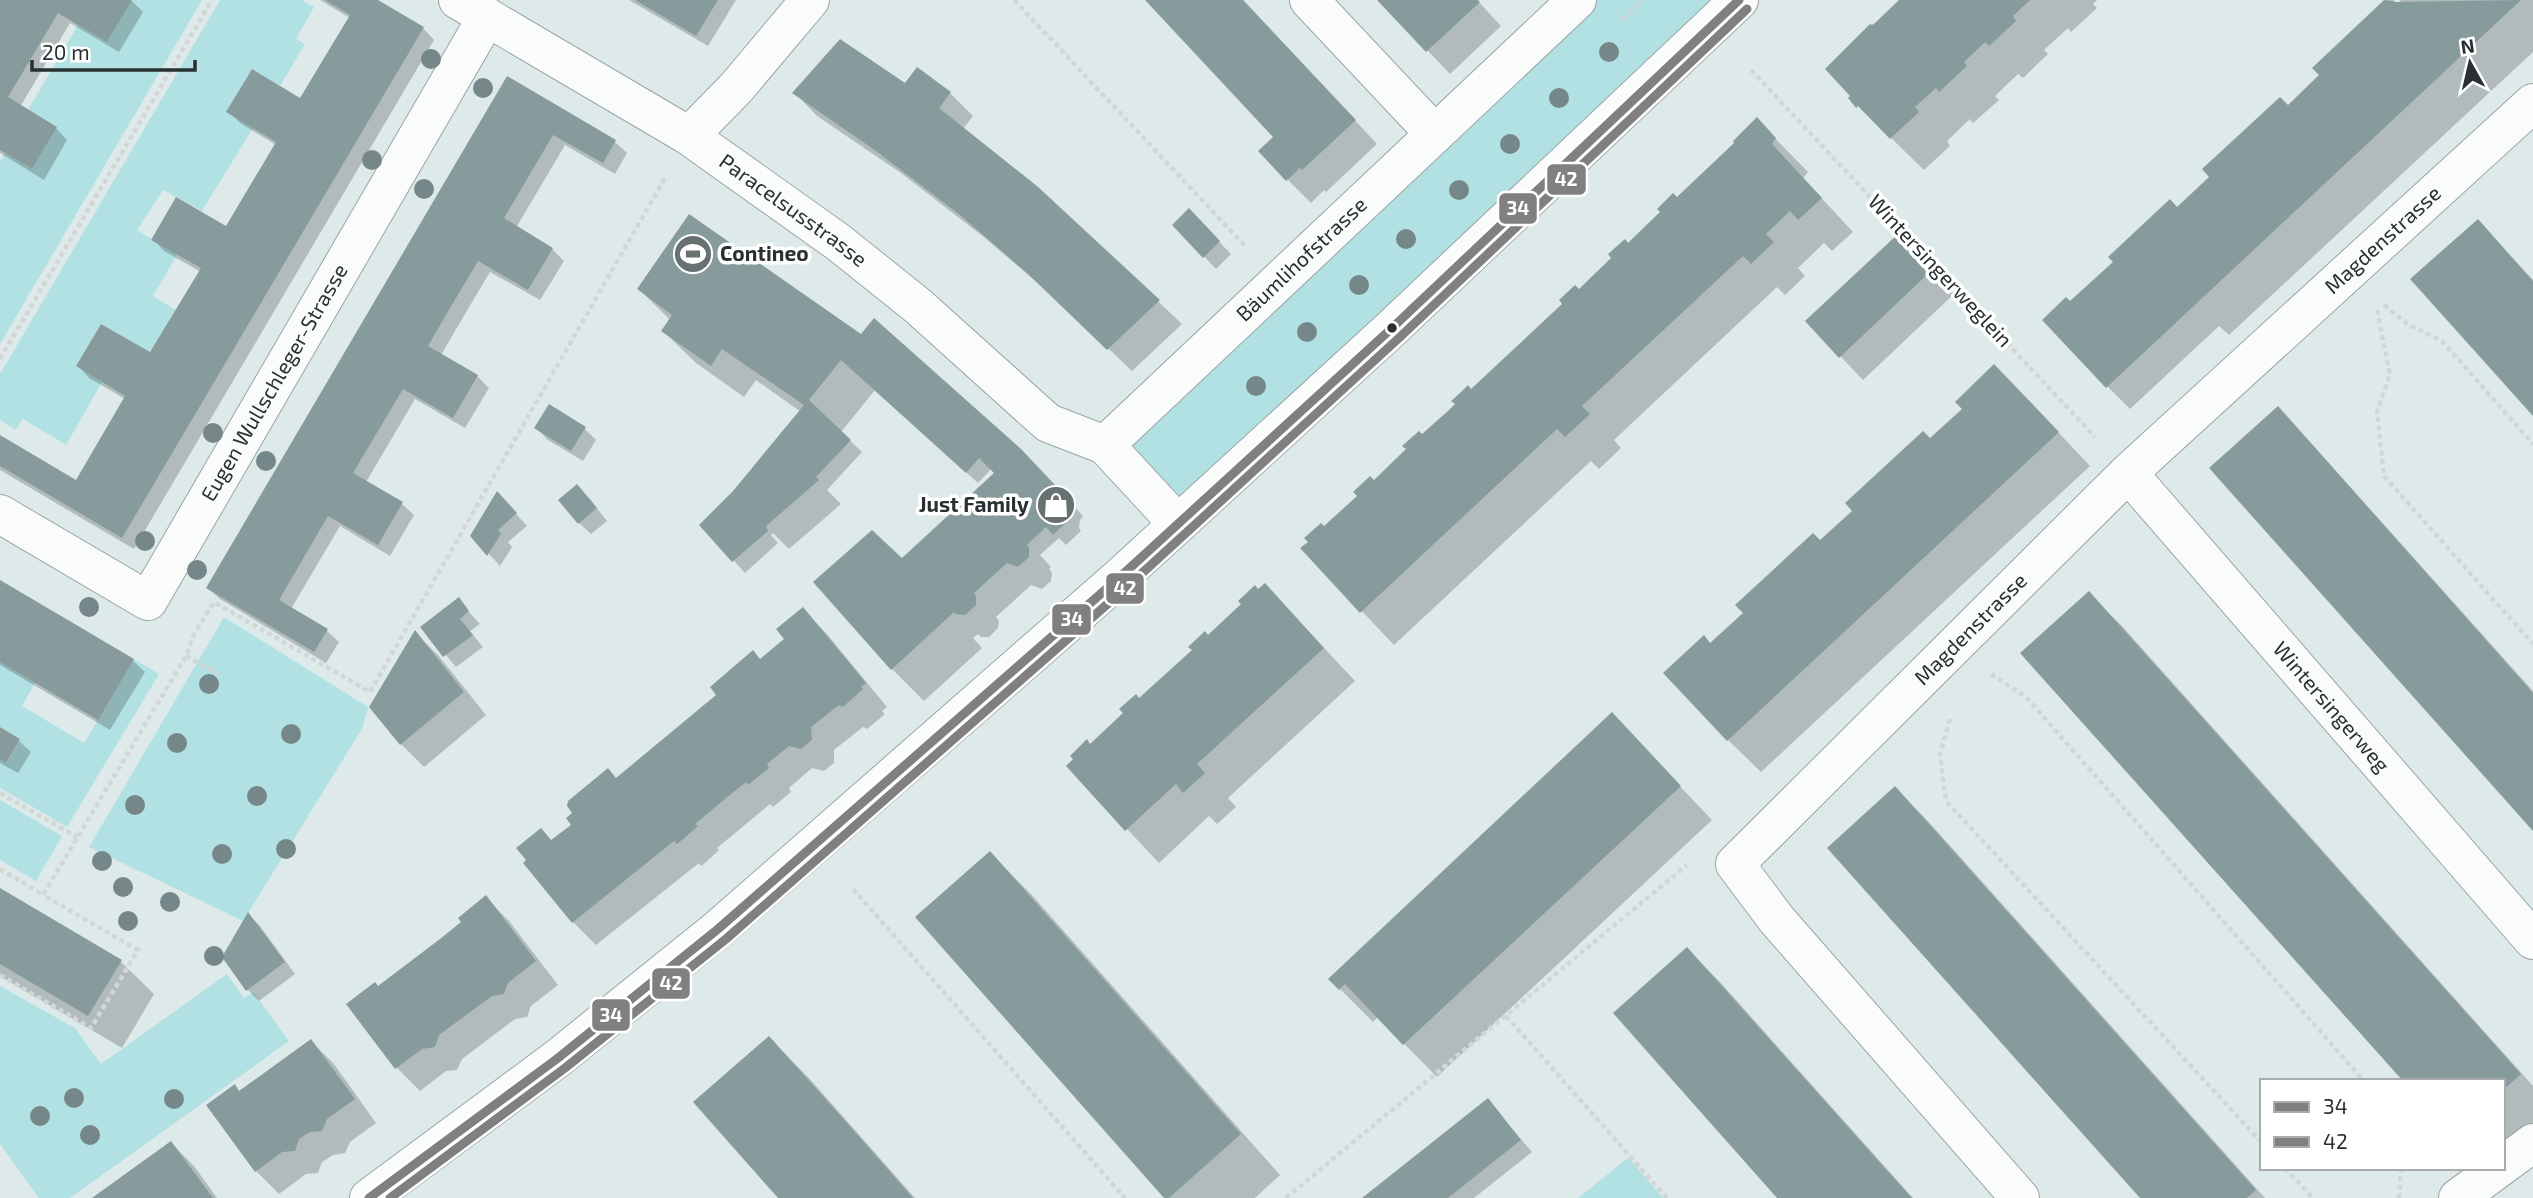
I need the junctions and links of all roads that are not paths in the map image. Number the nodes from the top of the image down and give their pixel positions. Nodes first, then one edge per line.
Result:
1 (810, 0) edge
2 (1309, 0) edge
3 (1577, 0) edge
4 (1739, 0) edge
5 (472, 8) edge
6 (2527, 120) edge
7 (1435, 134) junction
8 (688, 136) junction
9 (1105, 445) junction
10 (2128, 473) junction
11 (0, 514) edge
12 (1178, 524) junction
13 (2533, 940) edge
14 (2533, 1143) edge
15 (2505, 1164) edge
16 (2496, 1170) edge
17 (369, 1198) edge
18 (2020, 1198) edge
19 (2458, 1198) edge

1 - 8 street
2 - 7 street
3 - 7 street, Bäumlihofstrasse
4 - 12 street
5 - 8 street, Paracelsusstrasse
5 - 11 street, Eugen Wullschleger-Strasse
6 - 10 street, Magdenstrasse
7 - 9 street, Bäumlihofstrasse
8 - 9 street, Paracelsusstrasse
9 - 12 street
10 - 13 street, Wintersingerweg
10 - 18 street, Magdenstrasse
12 - 17 street
14 - 15 street
16 - 19 street

